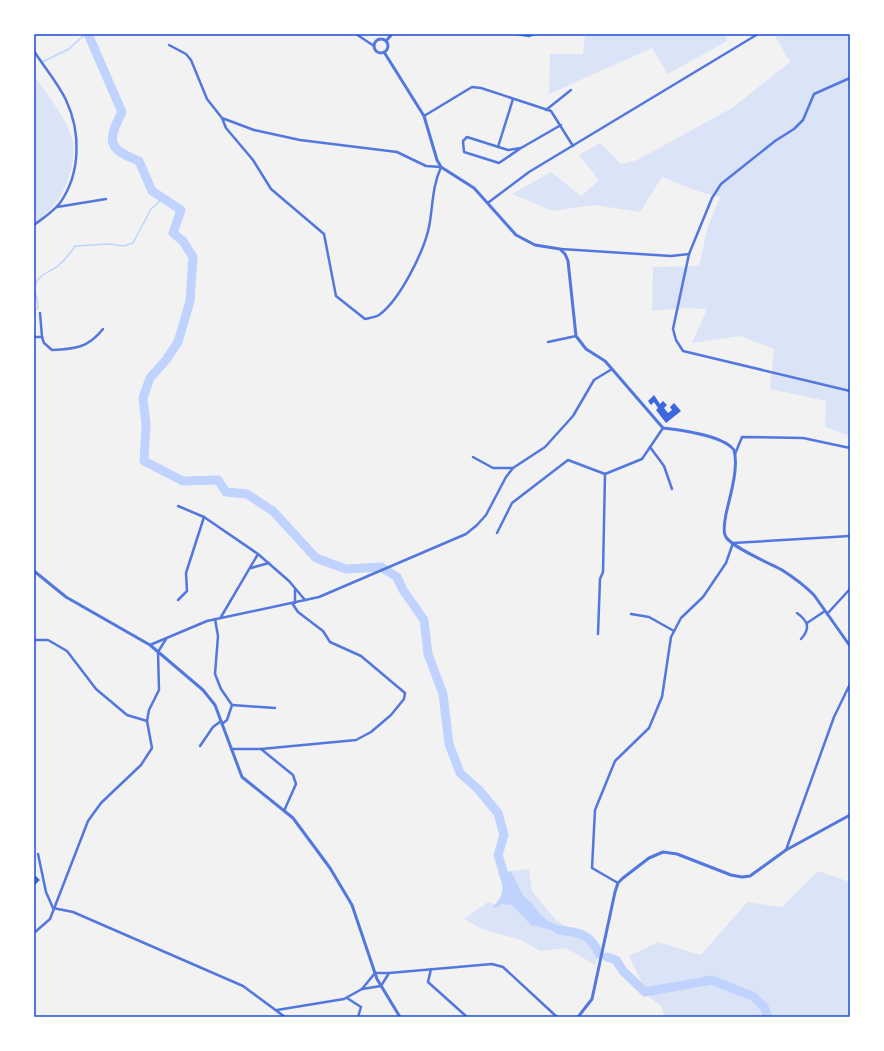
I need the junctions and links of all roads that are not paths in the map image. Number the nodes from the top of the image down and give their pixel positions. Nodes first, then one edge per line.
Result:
1 (356, 34) edge
2 (392, 34) edge
3 (516, 34) edge
4 (534, 34) edge
5 (758, 34) edge
6 (386, 41) junction
7 (169, 45) dead end
8 (374, 46) junction
9 (34, 51) edge
10 (384, 52) junction
11 (850, 78) edge
12 (570, 90) dead end
13 (513, 99) junction
14 (546, 110) junction
15 (424, 116) junction
16 (222, 118) junction
17 (561, 126) junction
18 (573, 146) junction
19 (498, 147) junction
20 (521, 148) junction
21 (441, 167) junction
22 (106, 199) dead end
23 (488, 202) junction
24 (56, 207) junction
25 (34, 225) edge
26 (560, 249) junction
27 (688, 254) junction
28 (40, 313) dead end
29 (102, 329) dead end
30 (576, 336) junction
31 (34, 337) edge
32 (42, 337) junction
33 (548, 342) dead end
34 (612, 369) junction
35 (850, 391) edge
36 (663, 428) junction
37 (650, 447) junction
38 (850, 448) edge
39 (735, 454) junction
40 (473, 457) dead end
41 (513, 468) junction
42 (605, 474) junction
43 (672, 489) dead end
44 (178, 506) dead end
45 (204, 517) junction
46 (497, 533) dead end
47 (850, 536) edge
48 (733, 543) junction
49 (258, 554) junction
50 (269, 563) junction
51 (250, 568) junction
52 (34, 571) edge
53 (850, 589) edge
54 (295, 590) junction
55 (178, 600) dead end
56 (305, 600) junction
57 (294, 603) junction
58 (825, 610) junction
59 (797, 613) dead end
60 (631, 614) dead end
61 (827, 614) junction
62 (221, 617) junction
63 (215, 619) junction
64 (807, 623) junction
65 (674, 631) junction
66 (598, 634) dead end
67 (166, 638) junction
68 (801, 639) dead end
69 (34, 640) edge
70 (150, 645) junction
71 (850, 646) edge
72 (158, 652) junction
73 (850, 684) edge
74 (232, 705) junction
75 (275, 708) dead end
76 (147, 722) junction
77 (221, 723) junction
78 (200, 746) dead end
79 (231, 749) junction
80 (261, 749) junction
81 (284, 811) junction
82 (850, 815) edge
83 (786, 850) junction
84 (38, 854) dead end
85 (618, 883) junction
86 (53, 908) junction
87 (34, 933) edge
88 (431, 969) junction
89 (375, 973) junction
90 (389, 973) junction
91 (381, 986) junction
92 (362, 989) junction
93 (347, 998) junction
94 (277, 1010) junction
95 (285, 1017) edge
96 (358, 1017) edge
97 (400, 1017) edge
98 (467, 1017) edge
99 (557, 1017) edge
100 (578, 1017) edge

1 - 8 street
2 - 6 street
3 - 4 street
5 - 18 street
6 - 8 street
6 - 10 street
7 - 16 street
8 - 10 street
9 - 24 street
10 - 15 street
11 - 27 street
12 - 14 street
13 - 14 street
13 - 15 street
13 - 19 street
14 - 17 street
15 - 21 street
16 - 21 street
16 - 21 street
17 - 18 street
17 - 20 street
18 - 23 street
19 - 20 street
19 - 20 street
21 - 23 street
22 - 24 street
23 - 26 street
24 - 25 street
26 - 27 street
26 - 30 street
27 - 35 street
28 - 32 street
29 - 32 street
30 - 33 street
30 - 34 street
31 - 32 street
34 - 36 street
34 - 41 street
36 - 37 street
36 - 39 street
37 - 42 street
37 - 43 street
38 - 39 street
39 - 48 street
40 - 41 street
41 - 56 street
42 - 46 street
42 - 66 street
44 - 45 street
45 - 49 street
45 - 55 street
47 - 48 street
48 - 58 street
48 - 65 street
49 - 50 street
49 - 51 street
50 - 51 street
50 - 54 street
51 - 62 street
52 - 70 street
53 - 61 street
54 - 56 street
54 - 57 street
56 - 57 street
57 - 62 street
57 - 80 street
58 - 61 street
58 - 64 street
59 - 64 street
60 - 65 street
61 - 71 street
62 - 63 street
63 - 67 street
63 - 74 street
64 - 68 street
65 - 85 street
67 - 70 street
67 - 72 street
69 - 76 street
70 - 72 street
72 - 76 street
72 - 77 street
73 - 83 street
74 - 75 street
74 - 77 street
76 - 86 street
77 - 78 street
77 - 79 street
79 - 80 street
79 - 81 street
80 - 81 street
81 - 89 street
82 - 83 street
83 - 85 street
84 - 86 street
85 - 100 street
86 - 87 street
86 - 94 street
88 - 90 street
88 - 98 street
88 - 99 street
89 - 90 street
89 - 91 street
89 - 92 street
90 - 91 street
91 - 92 street
91 - 97 street
92 - 93 street
93 - 94 street
93 - 96 street
94 - 95 street

